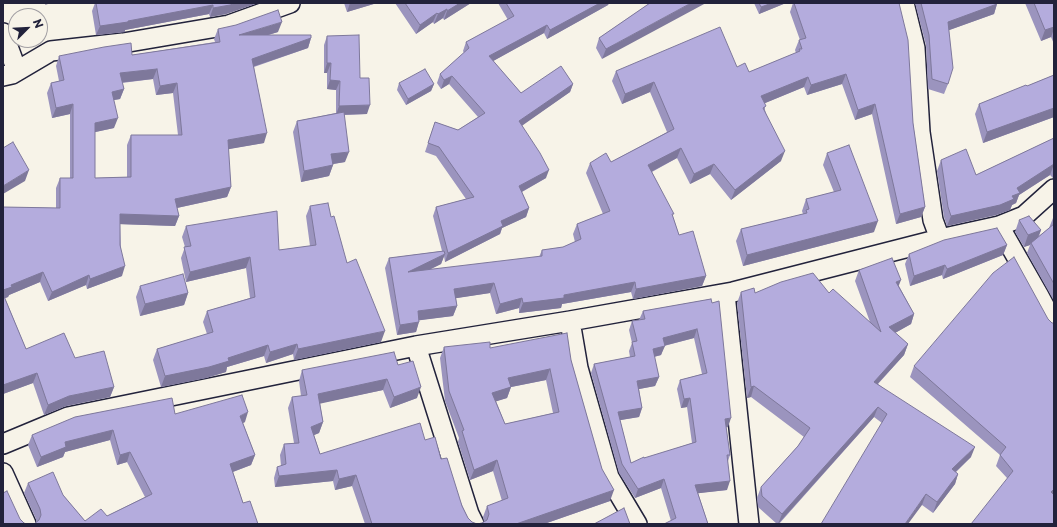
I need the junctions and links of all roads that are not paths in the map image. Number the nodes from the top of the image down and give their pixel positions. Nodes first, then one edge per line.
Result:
1 (290, 3) edge
2 (904, 3) edge
3 (3, 33) edge
4 (10, 73) edge
5 (1054, 189) edge
6 (999, 226) junction
7 (940, 239) junction
8 (725, 294) junction
9 (570, 321) junction
10 (1054, 324) edge
11 (416, 346) junction
12 (3, 444) edge
13 (3, 472) edge
14 (26, 524) edge
15 (474, 524) edge
16 (637, 524) edge
17 (749, 524) edge

1 - 4 street
2 - 7 street
3 - 4 street
5 - 6 street
6 - 7 street
6 - 10 street
7 - 8 street
8 - 9 street
8 - 17 street
9 - 11 street
9 - 16 street
11 - 12 street
11 - 15 street
13 - 14 street

